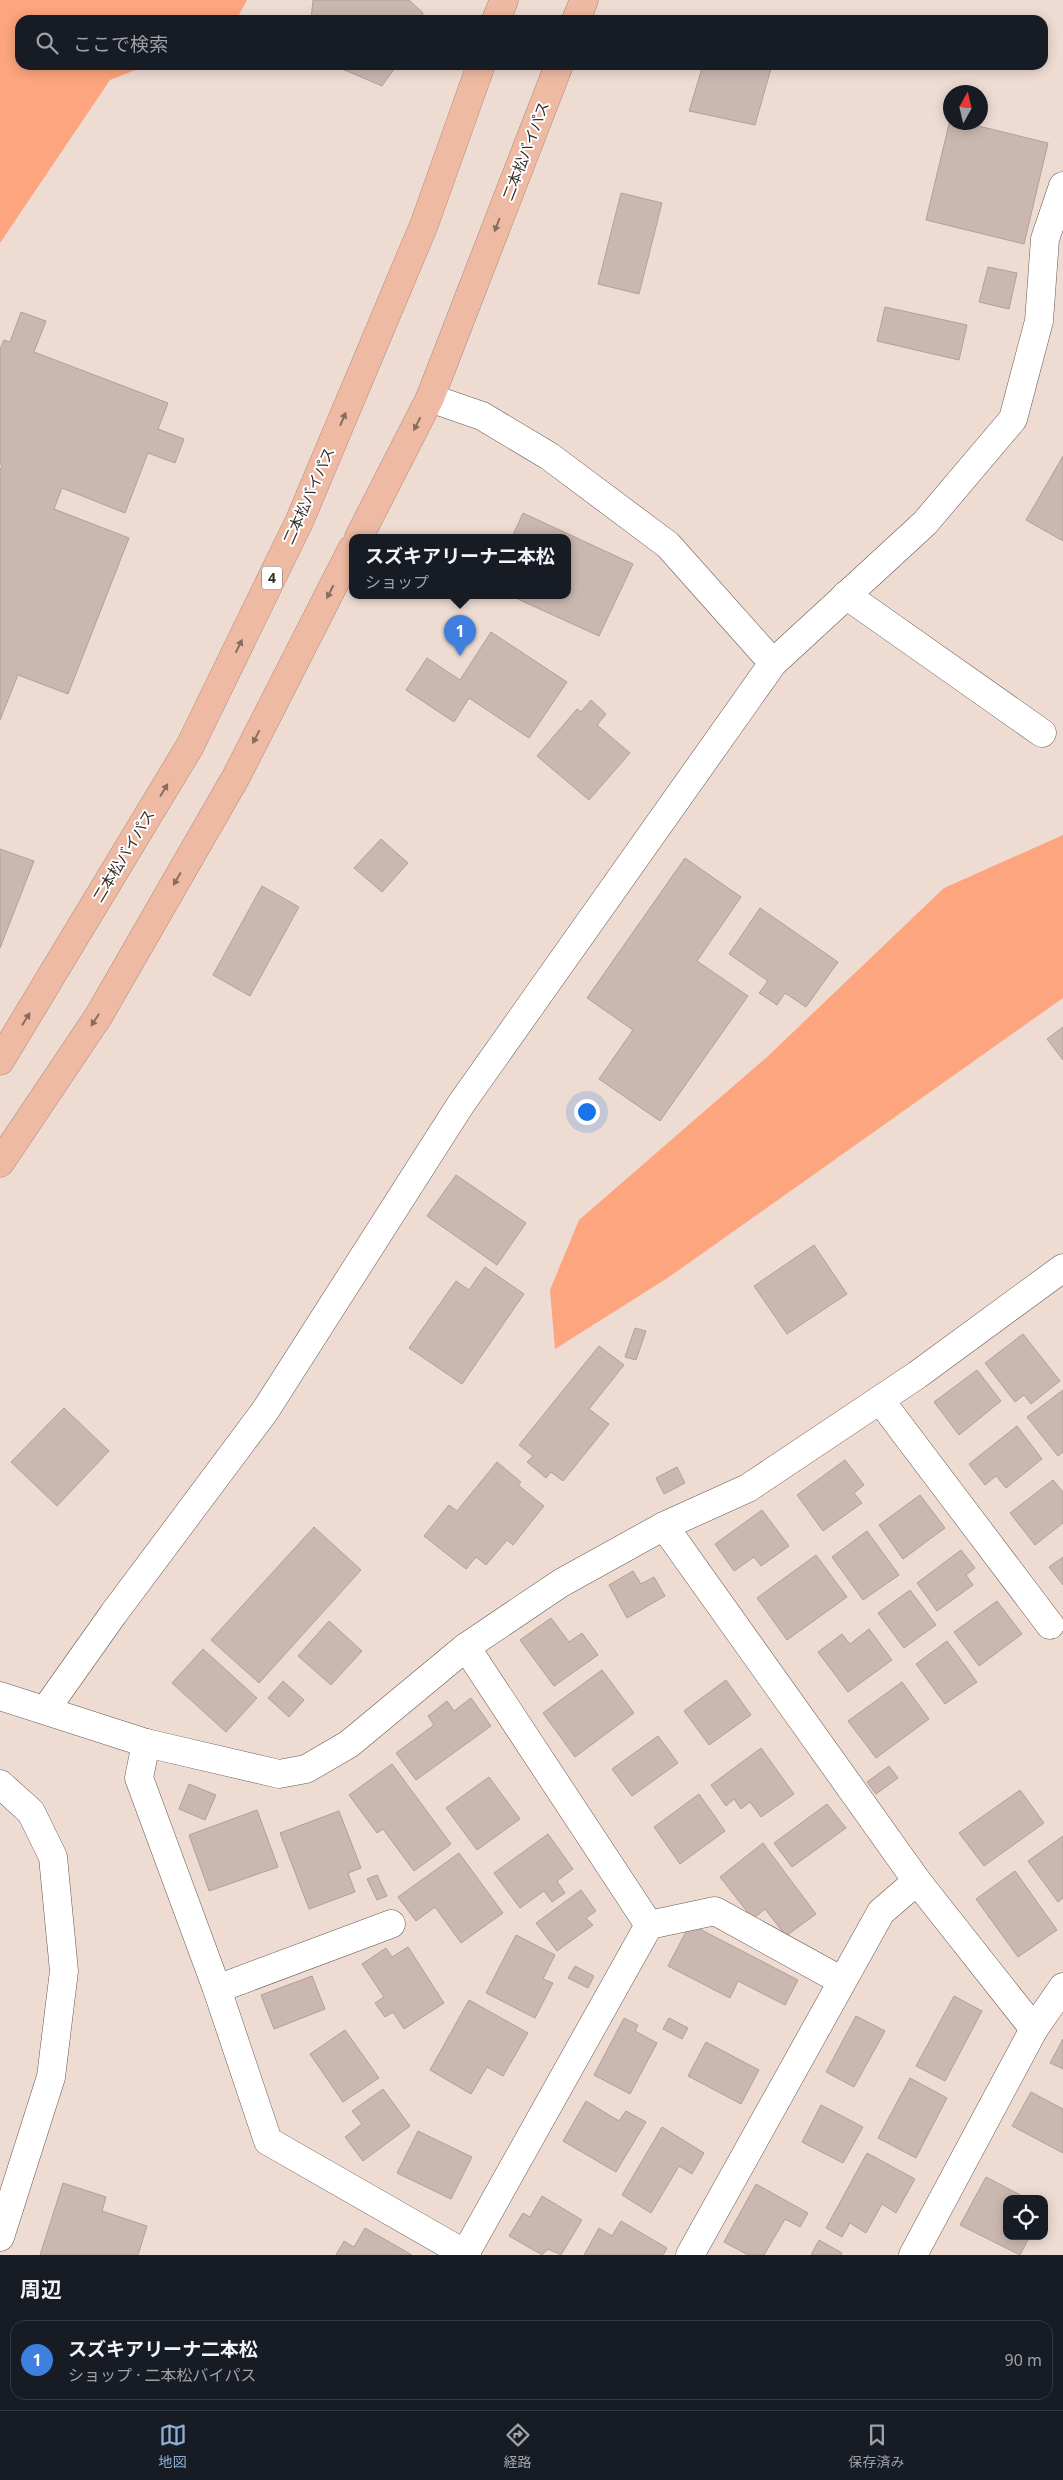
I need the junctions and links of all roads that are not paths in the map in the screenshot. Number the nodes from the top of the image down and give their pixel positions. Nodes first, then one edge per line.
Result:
1 (504, 0) edge
2 (584, 0) edge
3 (498, 15) edge
4 (578, 15) edge
5 (479, 70) edge
6 (557, 70) edge
7 (1063, 186) edge
8 (430, 398) junction
9 (361, 534) edge
10 (349, 555) edge
11 (846, 596) junction
12 (773, 663) junction
13 (1042, 733) dead end
14 (0, 1061) edge
15 (0, 1163) edge
16 (1063, 1268) edge
17 (880, 1400) junction
18 (664, 1526) junction
19 (1050, 1625) dead end
20 (466, 1647) junction
21 (0, 1696) edge
22 (46, 1709) junction
23 (146, 1743) junction
24 (0, 1784) edge
25 (917, 1881) junction
26 (391, 1924) dead end
27 (649, 1925) junction
28 (842, 1981) junction
29 (1063, 1987) edge
30 (217, 1989) junction
31 (1034, 2029) junction
32 (0, 2237) edge
33 (466, 2255) edge
34 (690, 2255) edge
35 (913, 2255) edge

1 - 3 highway
2 - 4 highway
14 -> 5 highway, 二本松バイパス / 4
6 -> 8 highway, 二本松バイパス
7 - 11 street
8 -> 9 highway, 二本松バイパス
8 - 12 street
10 -> 15 highway
11 - 12 street
11 - 13 street
12 - 22 street
16 - 17 street
17 - 18 street
17 - 19 street
18 - 20 street
18 - 25 street
20 - 23 street
20 - 27 street
21 - 22 street
22 - 23 street
23 - 30 street
24 - 32 street
25 - 28 street
25 - 31 street
26 - 30 street
27 - 28 street
27 - 33 street
28 - 34 street
29 - 31 street
30 - 33 street
31 - 35 street

